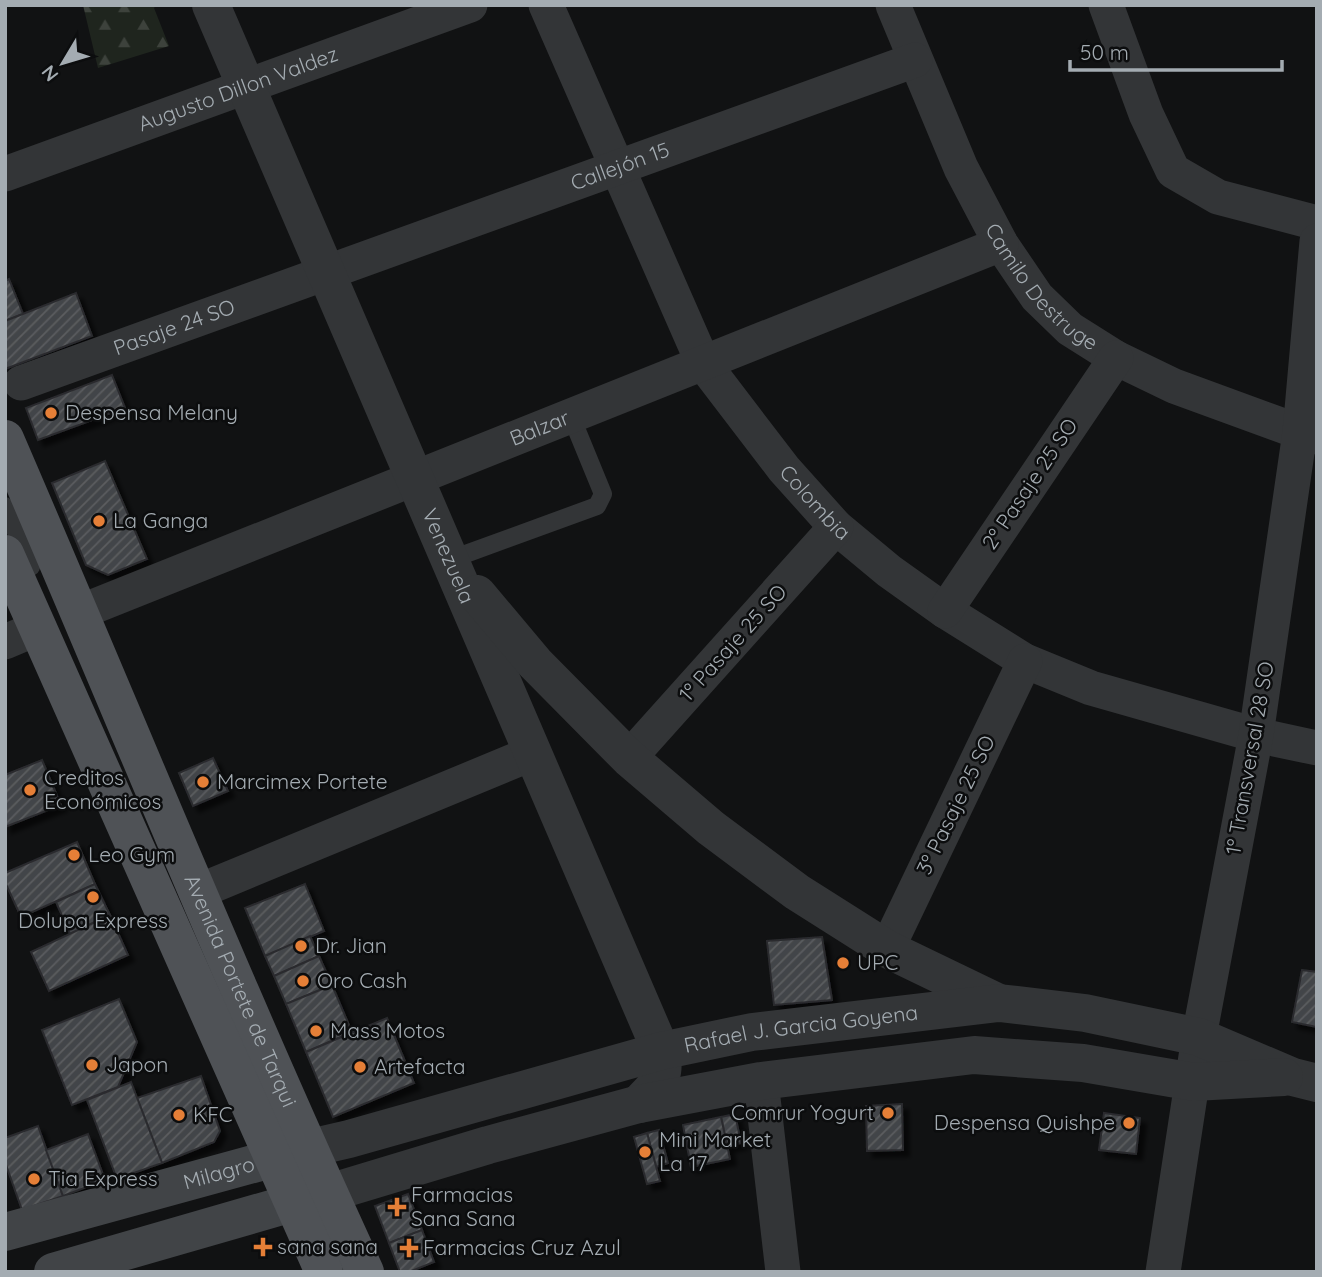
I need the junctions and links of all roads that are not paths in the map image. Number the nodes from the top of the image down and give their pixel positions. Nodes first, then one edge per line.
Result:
1 (211, 5) edge
2 (470, 5) edge
3 (546, 5) edge
4 (893, 5) edge
5 (1106, 5) edge
6 (915, 60) junction
7 (246, 86) junction
8 (618, 168) junction
9 (5, 174) edge
10 (1317, 223) edge
11 (1317, 241) edge
12 (1001, 244) junction
13 (327, 274) junction
14 (1116, 358) junction
15 (703, 363) junction
16 (21, 383) dead end
17 (571, 416) junction
18 (1308, 434) edge
19 (5, 439) edge
20 (5, 464) edge
21 (415, 478) junction
22 (5, 506) edge
23 (836, 527) junction
24 (5, 554) edge
25 (449, 560) junction
26 (38, 582) dead end
27 (945, 611) junction
28 (80, 612) junction
29 (22, 635) edge
30 (1025, 661) junction
31 (87, 697) dead end
32 (1256, 736) junction
33 (1317, 748) edge
34 (533, 753) junction
35 (629, 758) junction
36 (197, 892) junction
37 (887, 949) junction
38 (999, 1003) junction
39 (1199, 1037) junction
40 (661, 1051) junction
41 (1305, 1080) edge
42 (761, 1081) junction
43 (1194, 1082) junction
44 (639, 1104) junction
45 (291, 1153) junction
46 (310, 1198) junction
47 (5, 1232) edge
48 (53, 1272) edge
49 (324, 1272) edge
50 (336, 1272) edge
51 (352, 1272) edge
52 (365, 1272) edge
53 (783, 1272) edge
54 (1163, 1272) edge

1 - 7 street, Venezuela
2 - 7 street, Augusto Dillon Valdez
3 - 8 street, Colombia
4 - 6 street, Camilo Destruge
5 - 10 street
6 - 8 street, Callejón 15
6 - 12 street, Camilo Destruge
7 - 9 street, Augusto Dillon Valdez
7 - 13 street, Venezuela
8 - 13 street, Callejón 15
8 - 15 street, Colombia
11 - 18 street, 1º Transversal 28 SO
12 - 14 street, Camilo Destruge
12 - 15 street, Balzar
13 - 16 street, Pasaje 24 SO
13 - 21 street, Venezuela
14 - 18 street, Camilo Destruge
14 - 27 street, 2º Pasaje 25 SO
15 - 17 street, Balzar
15 - 23 street, Colombia
17 - 21 street, Balzar
17 - 25 lane
18 - 32 street, 1º Transversal 28 SO
19 - 28 main road, Avenida Portete de Tarqui
20 - 45 lane, Avenida Portete de Tarqui
21 - 25 street, Venezuela
21 - 28 street, Balzar
22 - 26 lane
23 - 27 street, Colombia
23 - 35 street, 1º Pasaje 25 SO
24 - 29 main road, Avenida Portete de Tarqui
25 - 34 street, Venezuela
25 - 35 street
27 - 30 street, Colombia
28 - 36 main road, Avenida Portete de Tarqui
29 - 45 main road, Avenida Portete de Tarqui
30 - 32 street, Colombia
30 - 37 street, 3º Pasaje 25 SO
31 - 45 lane, Avenida Portete de Tarqui
32 - 33 street, Colombia
32 - 39 street, 1º Transversal 28 SO
34 - 36 street
34 - 40 street, Venezuela
35 - 37 street
36 - 45 main road, Avenida Portete de Tarqui
37 - 38 street
38 - 39 street, Rafael J. Garcia Goyena
38 - 40 street, Rafael J. Garcia Goyena
39 - 41 street, Rafael J. Garcia Goyena
39 - 43 street, 1º Transversal 28 SO
40 - 44 street
40 - 45 street, Rafael J. Garcia Goyena
41 - 43 street, Rafael J. Garcia Goyena
42 - 43 street, Rafael J. Garcia Goyena
42 - 44 street, Rafael J. Garcia Goyena
42 - 53 street
43 - 54 street, 1º Transversal 28 SO
44 - 46 street, Rafael J. Garcia Goyena
45 - 46 main road, Avenida Portete de Tarqui
45 - 47 main road, Milagro
46 - 48 main road
46 - 49 main road, Avenida Portete de Tarqui
46 - 50 lane, Avenida Portete de Tarqui
46 - 51 lane, Avenida Portete de Tarqui
46 - 52 main road, Avenida Portete de Tarqui

